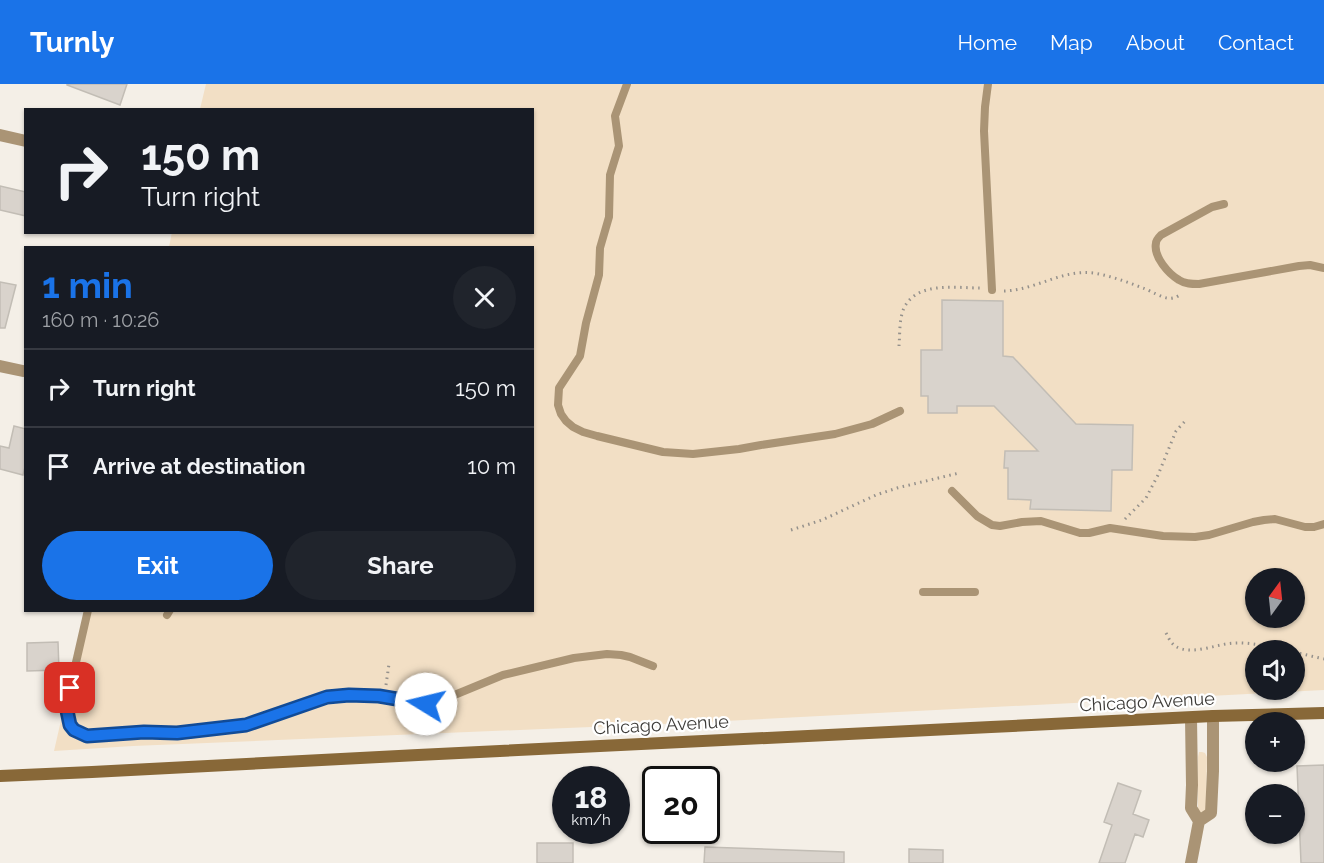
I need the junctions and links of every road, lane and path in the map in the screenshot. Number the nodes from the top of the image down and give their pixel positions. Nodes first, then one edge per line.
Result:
1 (627, 84) edge
2 (988, 84) edge
3 (0, 135) edge
4 (24, 141) edge
5 (1224, 204) dead end
6 (1324, 268) edge
7 (1191, 284) junction
8 (992, 290) junction
9 (899, 346) dead end
10 (0, 366) edge
11 (23, 371) dead end
12 (900, 411) dead end
13 (1186, 420) dead end
14 (959, 472) dead end
15 (952, 491) dead end
16 (1324, 524) edge
17 (1110, 528) junction
18 (791, 530) dead end
19 (923, 592) dead end
20 (975, 592) dead end
21 (88, 612) edge
22 (1166, 633) dead end
23 (1245, 644) edge
24 (1305, 654) edge
25 (1324, 659) edge
26 (389, 664) dead end
27 (653, 666) dead end
28 (379, 696) junction
29 (1324, 713) edge
30 (1213, 717) junction
31 (1191, 718) junction
32 (0, 776) edge
33 (1199, 821) junction
34 (1191, 863) edge

1 - 12 lane
2 - 8 lane
3 - 4 street
5 - 7 lane
6 - 7 lane
7 - 8 path
8 - 9 path
10 - 11 street
13 - 17 path
14 - 18 path
15 - 17 lane
16 - 17 lane
19 - 20 lane
21 - 28 lane
22 - 23 path
24 - 25 path
26 - 28 path
27 - 28 lane
29 - 30 main road, Chicago Avenue
30 - 31 main road, Chicago Avenue
30 - 33 street
31 - 32 main road, Chicago Avenue
31 - 33 street
33 - 34 street

